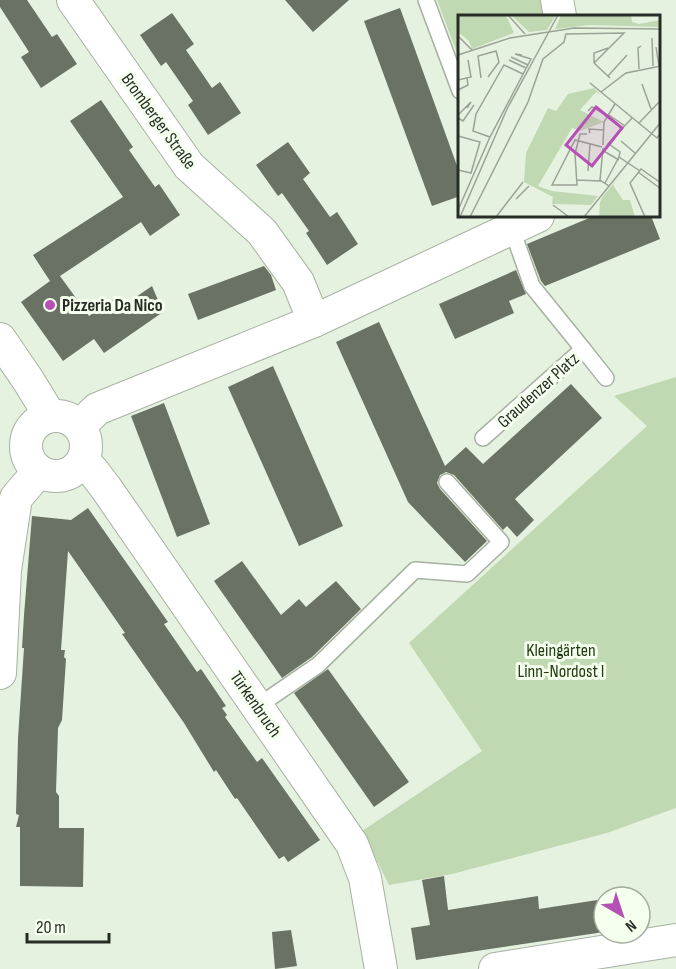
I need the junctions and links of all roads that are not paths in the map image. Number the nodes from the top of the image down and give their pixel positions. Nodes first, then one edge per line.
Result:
1 (73, 0) edge
2 (426, 0) edge
3 (557, 0) edge
4 (560, 15) edge
5 (458, 86) edge
6 (518, 220) edge
7 (314, 321) junction
8 (0, 339) edge
9 (583, 349) junction
10 (606, 378) dead end
11 (14, 382) edge
12 (50, 416) junction
13 (80, 426) junction
14 (483, 438) dead end
15 (83, 461) junction
16 (39, 471) junction
17 (447, 482) dead end
18 (3, 570) edge
19 (0, 673) edge
20 (258, 706) junction
21 (676, 940) edge
22 (556, 964) edge
23 (381, 969) edge
24 (495, 969) edge

1 - 7 street, Bromberger Straße
2 - 5 lane
3 - 4 street
6 - 7 street
6 - 9 lane, Graudenzer Platz
7 - 13 street
8 - 11 street
9 - 10 lane
9 - 14 lane, Graudenzer Platz
11 - 12 street
12 - 13 street
12 - 16 street
13 - 15 street
15 - 16 street
15 - 20 street, Türkenbruch
16 - 18 street
17 - 20 lane
18 - 19 street
20 - 23 street, Türkenbruch
21 - 22 street
22 - 24 street

